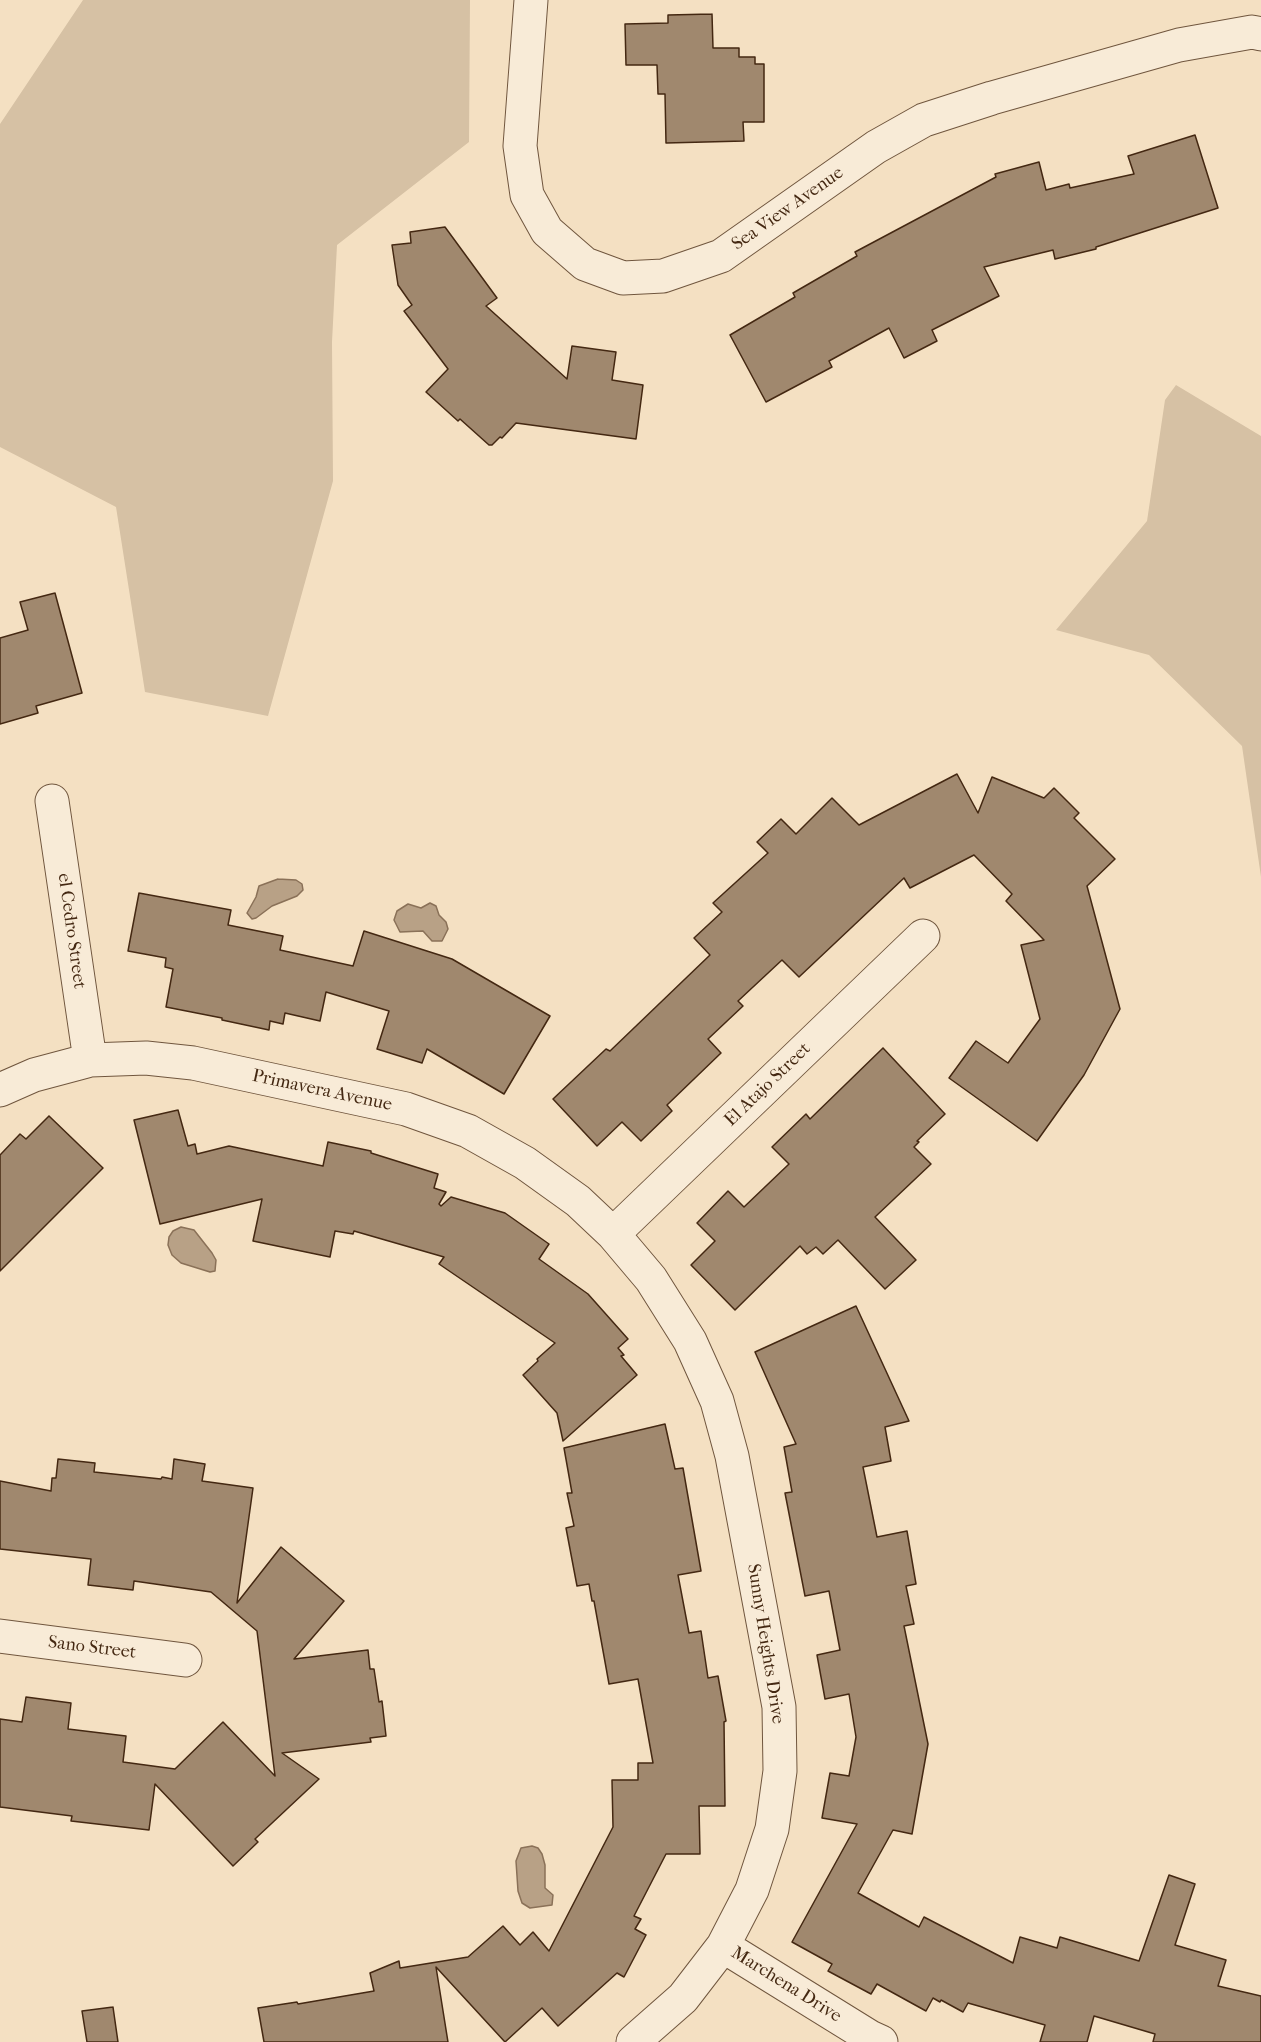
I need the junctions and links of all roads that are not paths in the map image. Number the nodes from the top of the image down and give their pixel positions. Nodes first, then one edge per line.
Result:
1 (531, 0) edge
2 (1261, 34) edge
3 (52, 801) dead end
4 (923, 936) dead end
5 (90, 1060) junction
6 (0, 1090) edge
7 (613, 1234) junction
8 (0, 1636) edge
9 (185, 1660) dead end
10 (723, 1946) junction
11 (633, 2042) edge
12 (881, 2042) edge

1 - 2 street, Sea View Avenue
3 - 5 street, el Cedro Street
4 - 7 street, El Atajo Street
5 - 6 street, Primavera Avenue
5 - 7 street, Primavera Avenue
7 - 10 street, Sunny Heights Drive
8 - 9 street, Sano Street
10 - 11 street, Sunny Heights Drive
10 - 12 street, Marchena Drive

